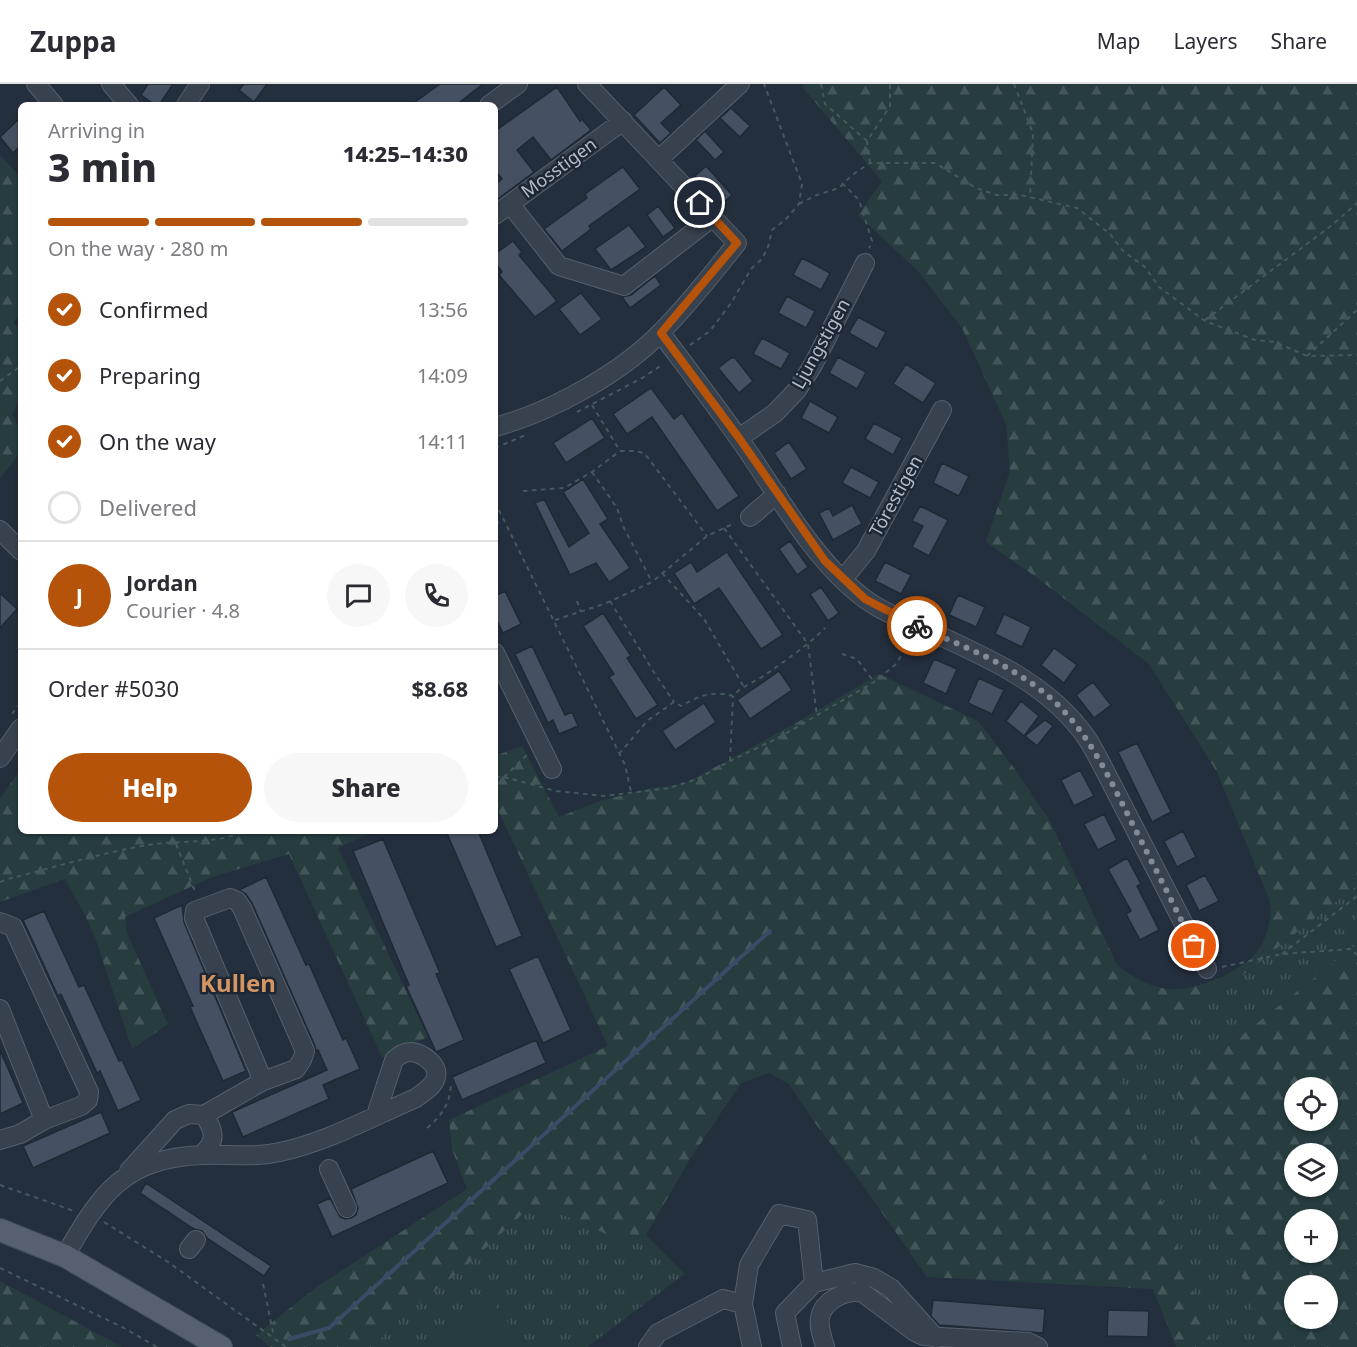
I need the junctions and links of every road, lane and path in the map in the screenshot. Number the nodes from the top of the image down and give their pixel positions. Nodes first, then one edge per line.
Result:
1 (36, 84) edge
2 (111, 84) edge
3 (200, 84) edge
4 (518, 84) edge
5 (587, 84) edge
6 (740, 84) edge
7 (821, 84) edge
8 (890, 84) edge
9 (1014, 84) edge
10 (51, 102) edge
11 (126, 102) edge
12 (188, 102) edge
13 (493, 102) edge
14 (623, 122) junction
15 (867, 141) junction
16 (659, 159) junction
17 (870, 163) junction
18 (842, 183) junction
19 (1030, 198) junction
20 (1357, 203) edge
21 (510, 204) junction
22 (799, 204) dead end
23 (498, 213) edge
24 (713, 217) junction
25 (865, 262) joint
26 (1357, 310) edge
27 (1205, 321) junction
28 (661, 333) junction
29 (1307, 356) junction
30 (1357, 356) edge
31 (18, 368) edge
32 (0, 381) edge
33 (592, 405) dead end
34 (942, 410) dead end
35 (498, 426) edge
36 (739, 438) junction
37 (620, 451) junction
38 (592, 472) junction
39 (523, 491) dead end
40 (777, 494) junction
41 (498, 508) edge
42 (750, 517) joint
43 (504, 520) junction
44 (498, 523) edge
45 (724, 528) junction
46 (0, 530) edge
47 (707, 536) junction
48 (18, 548) edge
49 (662, 573) junction
50 (843, 579) junction
51 (652, 582) junction
52 (610, 601) junction
53 (578, 602) dead end
54 (581, 612) junction
55 (555, 620) junction
56 (825, 628) dead end
57 (921, 628) junction
58 (808, 645) junction
59 (843, 654) dead end
60 (498, 659) edge
61 (874, 682) junction
62 (744, 687) junction
63 (733, 696) junction
64 (674, 702) junction
65 (817, 716) junction
66 (18, 732) edge
67 (539, 742) junction
68 (620, 754) junction
69 (0, 758) edge
70 (730, 760) junction
71 (552, 769) dead end
72 (498, 777) edge
73 (504, 777) junction
74 (632, 792) junction
75 (238, 834) edge
76 (176, 844) junction
77 (0, 882) edge
78 (1357, 896) edge
79 (202, 908) junction
80 (0, 922) edge
81 (1282, 954) junction
82 (1357, 955) edge
83 (1206, 969) joint
84 (0, 1009) edge
85 (448, 1073) dead end
86 (263, 1081) junction
87 (204, 1115) junction
88 (375, 1115) dead end
89 (44, 1120) junction
90 (427, 1128) dead end
91 (0, 1140) edge
92 (201, 1155) junction
93 (329, 1169) dead end
94 (125, 1176) junction
95 (0, 1185) edge
96 (347, 1208) dead end
97 (89, 1214) junction
98 (0, 1230) edge
99 (65, 1256) junction
100 (0, 1268) edge
101 (814, 1283) junction
102 (263, 1284) dead end
103 (743, 1304) junction
104 (274, 1337) junction
105 (936, 1338) junction
106 (157, 1347) edge
107 (221, 1347) edge
108 (286, 1347) edge
109 (648, 1347) edge
110 (752, 1347) edge
111 (792, 1347) edge
112 (825, 1347) edge
113 (1038, 1347) edge

1 - 10 street
2 - 11 street
3 - 12 street
4 - 13 street
5 - 14 street
6 - 16 street
7 - 15 path
8 - 15 path
9 - 19 path
14 - 16 street
14 - 21 street, Mosstigen
15 - 17 path
16 - 24 street
17 - 18 path
17 - 19 path
18 - 22 path
18 - 25 path
19 - 27 path
20 - 27 path
21 - 23 street, Mosstigen
21 - 24 street
24 - 28 street
25 - 36 street, Ljungstigen
26 - 29 path
27 - 29 path
28 - 35 street
28 - 36 street
29 - 30 path
31 - 32 path
33 - 37 path
34 - 50 street, Törestigen
36 - 40 street
37 - 38 path
37 - 47 path
38 - 39 path
38 - 51 path
40 - 42 street
40 - 50 street
41 - 43 path
42 - 45 path
43 - 44 path
43 - 55 path
45 - 47 path
45 - 58 path
46 - 48 street
47 - 49 path
49 - 51 path
49 - 62 path
50 - 57 street
51 - 52 path
52 - 54 path
52 - 64 path
53 - 54 path
54 - 55 path
55 - 68 path
56 - 58 path
57 - 61 path
57 - 83 street
58 - 62 path
58 - 65 path
59 - 61 path
60 - 67 street
61 - 65 path
62 - 63 path
63 - 64 path
63 - 70 path
64 - 68 path
65 - 70 path
66 - 69 street
67 - 71 street
67 - 73 path
68 - 74 path
70 - 74 path
72 - 73 path
73 - 74 path
75 - 76 path
76 - 77 path
76 - 79 path
78 - 81 path
79 - 86 street
79 - 86 street
80 - 89 street
81 - 82 path
81 - 83 path
84 - 89 street
85 - 90 path
86 - 87 street
87 - 92 street
87 - 94 street
88 - 92 street
89 - 91 street
92 - 94 street
93 - 96 street
94 - 97 street
95 - 97 path
97 - 99 street
97 - 104 path
98 - 99 main road
99 - 107 main road
100 - 106 path
101 - 103 street
101 - 105 street
101 - 111 street
102 - 104 path
103 - 109 street
103 - 110 street
104 - 108 path
105 - 112 street
105 - 113 street

